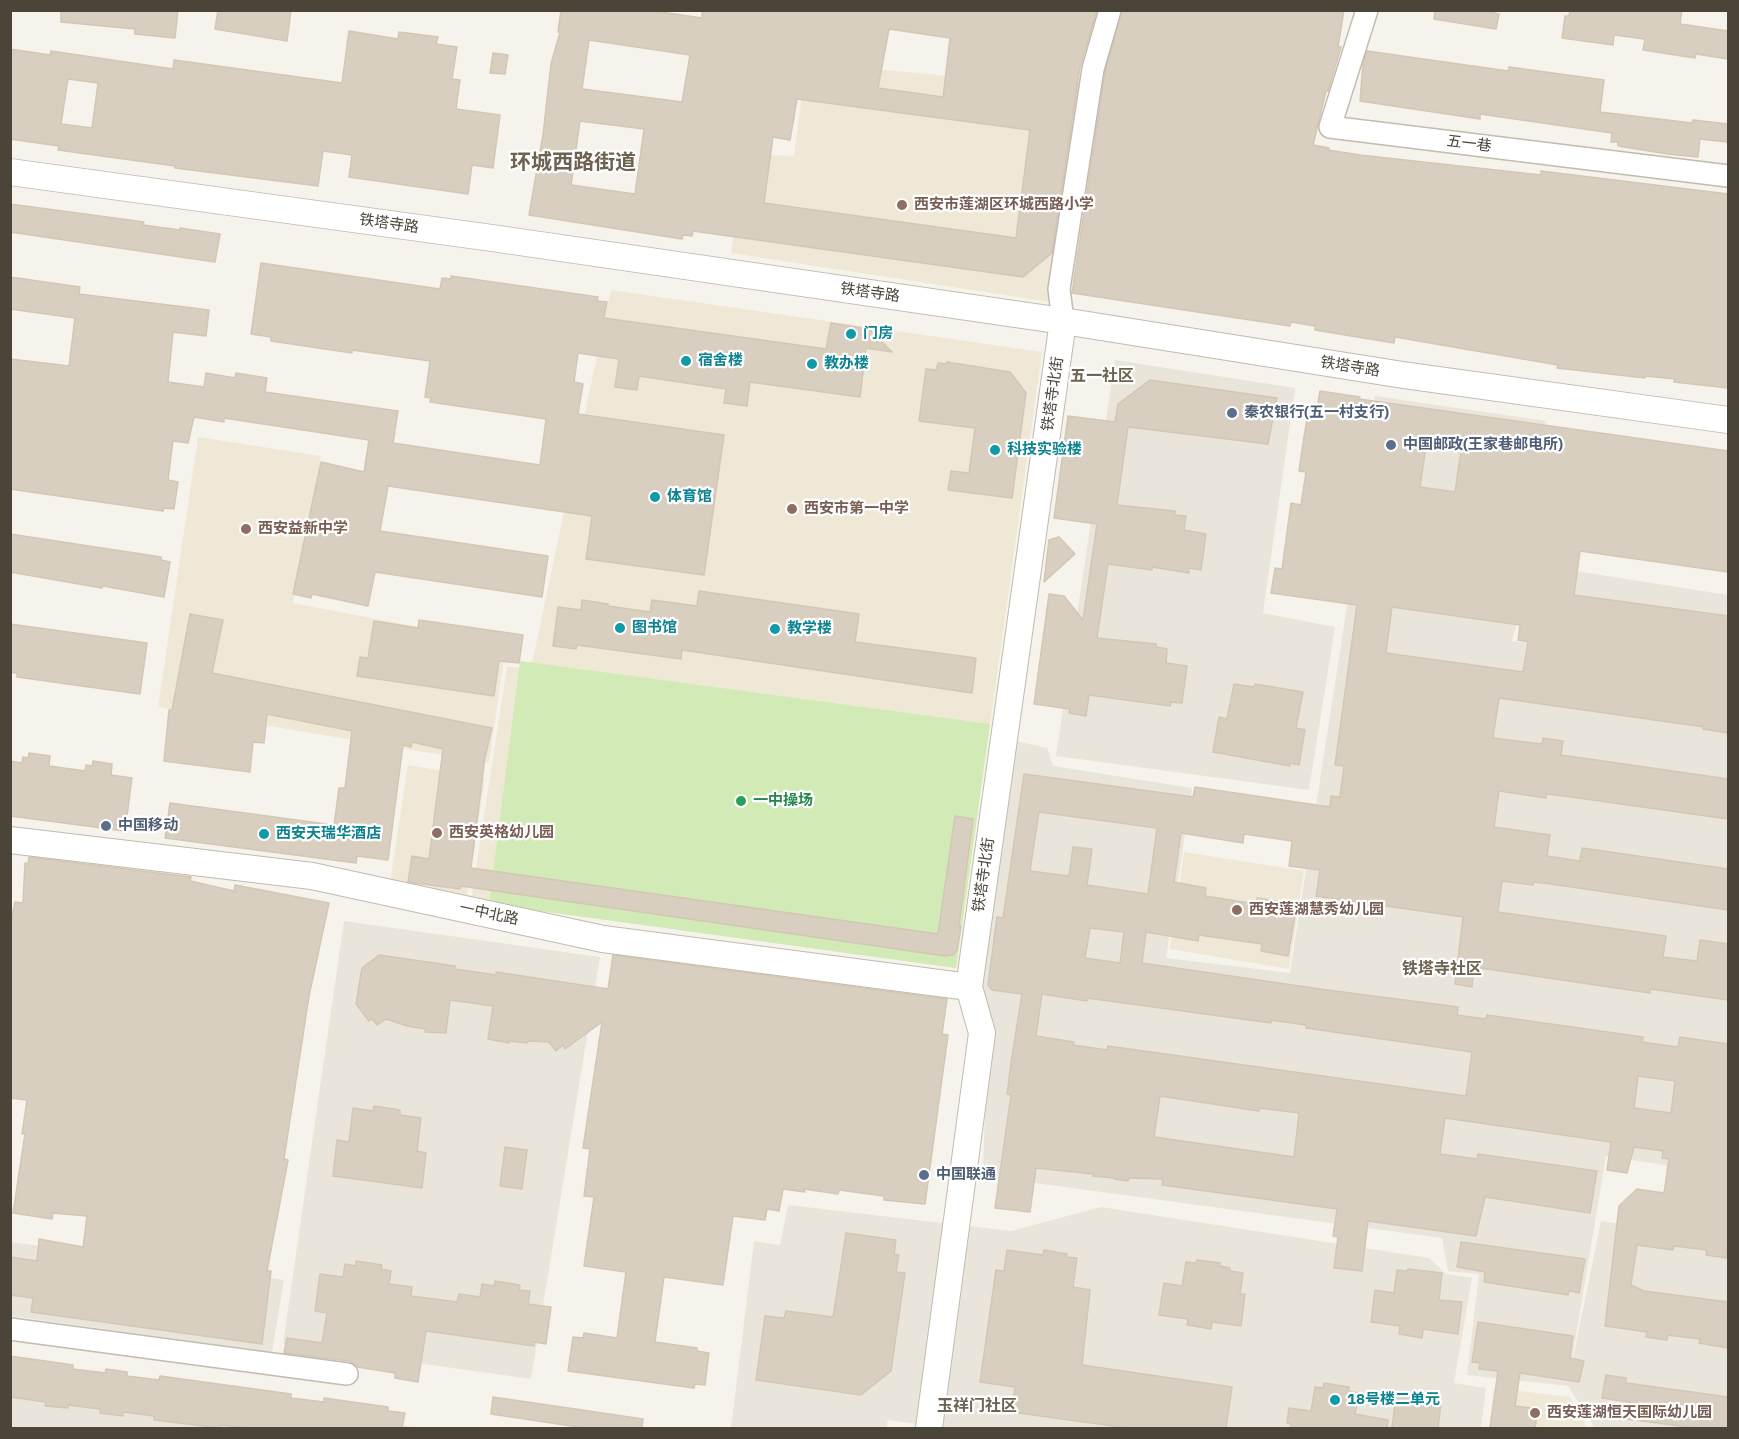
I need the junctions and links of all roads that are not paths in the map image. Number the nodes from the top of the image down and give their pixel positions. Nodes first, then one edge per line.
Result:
1 (1110, 10) edge
2 (1367, 10) edge
3 (10, 172) edge
4 (1728, 176) edge
5 (1063, 321) junction
6 (1728, 420) edge
7 (10, 840) edge
8 (969, 987) junction
9 (10, 1329) edge
10 (347, 1374) dead end
11 (929, 1428) edge

1 - 5 street
2 - 4 street, 五一巷
3 - 5 street, 铁塔寺路
5 - 6 street, 铁塔寺路
5 - 8 street, 铁塔寺北街
7 - 8 street, 一中北路
8 - 11 street, 铁塔寺北街
9 - 10 street

